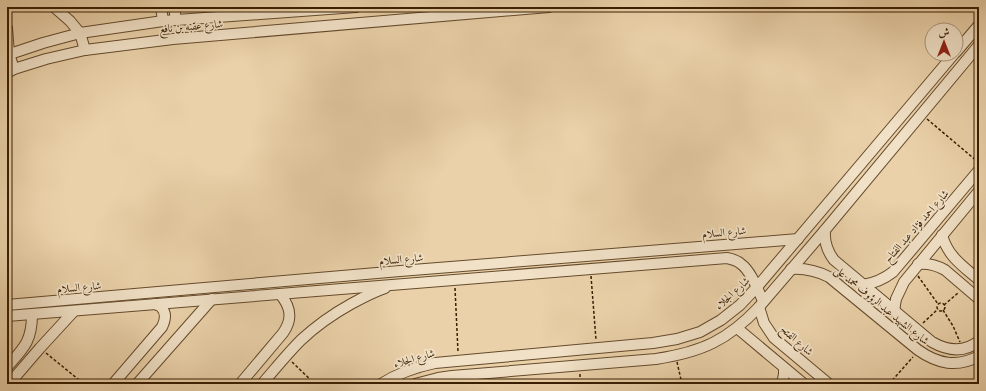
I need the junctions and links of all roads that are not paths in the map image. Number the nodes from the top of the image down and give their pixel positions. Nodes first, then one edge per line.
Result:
1 (54, 7) edge
2 (161, 7) edge
3 (174, 7) edge
4 (356, 7) edge
5 (547, 7) edge
6 (506, 9) edge
7 (242, 11) edge
8 (254, 11) edge
9 (176, 20) junction
10 (163, 22) junction
11 (979, 25) edge
12 (7, 28) edge
13 (80, 33) junction
14 (964, 42) edge
15 (979, 45) edge
16 (85, 50) junction
17 (8, 55) edge
18 (947, 62) edge
19 (11, 71) edge
20 (979, 169) edge
21 (979, 191) edge
22 (825, 230) junction
23 (942, 235) junction
24 (798, 238) junction
25 (916, 267) junction
26 (791, 269) junction
27 (400, 271) junction
28 (979, 280) edge
29 (401, 284) junction
30 (863, 285) junction
31 (757, 287) junction
32 (280, 294) junction
33 (212, 299) junction
34 (979, 299) edge
35 (155, 304) junction
36 (761, 304) junction
37 (7, 305) edge
38 (74, 311) junction
39 (894, 311) junction
40 (32, 314) junction
41 (7, 316) edge
42 (737, 328) junction
43 (979, 341) edge
44 (932, 342) junction
45 (920, 352) junction
46 (979, 356) edge
47 (426, 365) junction
48 (7, 367) edge
49 (784, 368) junction
50 (460, 375) junction
51 (421, 383) edge
52 (9, 384) edge
53 (113, 384) edge
54 (137, 384) edge
55 (240, 384) edge
56 (262, 384) edge
57 (381, 384) edge
58 (451, 384) edge
59 (782, 384) edge
60 (804, 384) edge
61 (829, 384) edge

1 - 13 street
2 - 10 street
3 - 9 street
4 - 8 street, شارع عقبه بن نافع
5 - 6 street, شارع عقبه بن نافع
6 - 16 street, شارع عقبه بن نافع
7 - 8 street, شارع عقبه بن نافع
7 - 9 street, شارع عقبه بن نافع
9 - 10 street, شارع عقبه بن نافع
10 - 13 street, شارع عقبه بن نافع
11 - 14 street, شارع الجلاء
12 - 17 street
13 - 16 street
13 - 17 street, شارع عقبه بن نافع
15 - 22 street
16 - 19 street, شارع عقبه بن نافع
17 - 19 street
18 - 24 street, شارع الجلاء
20 - 30 street, شارع احمد فؤاد عبد الفتاح
21 - 23 street
22 - 26 street
22 - 30 street, شارع الشهيد عبد الرؤوف محمد على
23 - 25 street
23 - 28 street
24 - 27 street, شارع السلام
24 - 31 street, شارع الجلاء
25 - 34 street
25 - 39 street
26 - 36 street
26 - 45 street, شارع الشهيد عبد الرؤوف محمد على
27 - 29 street
27 - 37 street, شارع السلام
29 - 31 street
29 - 32 street
29 - 56 street
30 - 39 street, شارع الشهيد عبد الرؤوف محمد على
31 - 36 street, شارع الفتح
31 - 47 street, شارع الجلاء
32 - 33 street
32 - 55 street
33 - 35 street
33 - 54 street
35 - 38 street
35 - 53 street
36 - 42 street
36 - 61 street, شارع الفتح
38 - 40 street
38 - 52 street
39 - 44 street, شارع الشهيد عبد الرؤوف محمد على
40 - 41 street
40 - 48 street
42 - 49 street
42 - 50 street
43 - 44 street, شارع الشهيد عبد الرؤوف محمد على
44 - 45 street
45 - 46 street, شارع الشهيد عبد الرؤوف محمد على
47 - 51 street
47 - 57 street, شارع الجلاء
49 - 59 street
49 - 60 street
50 - 51 street
50 - 58 street

